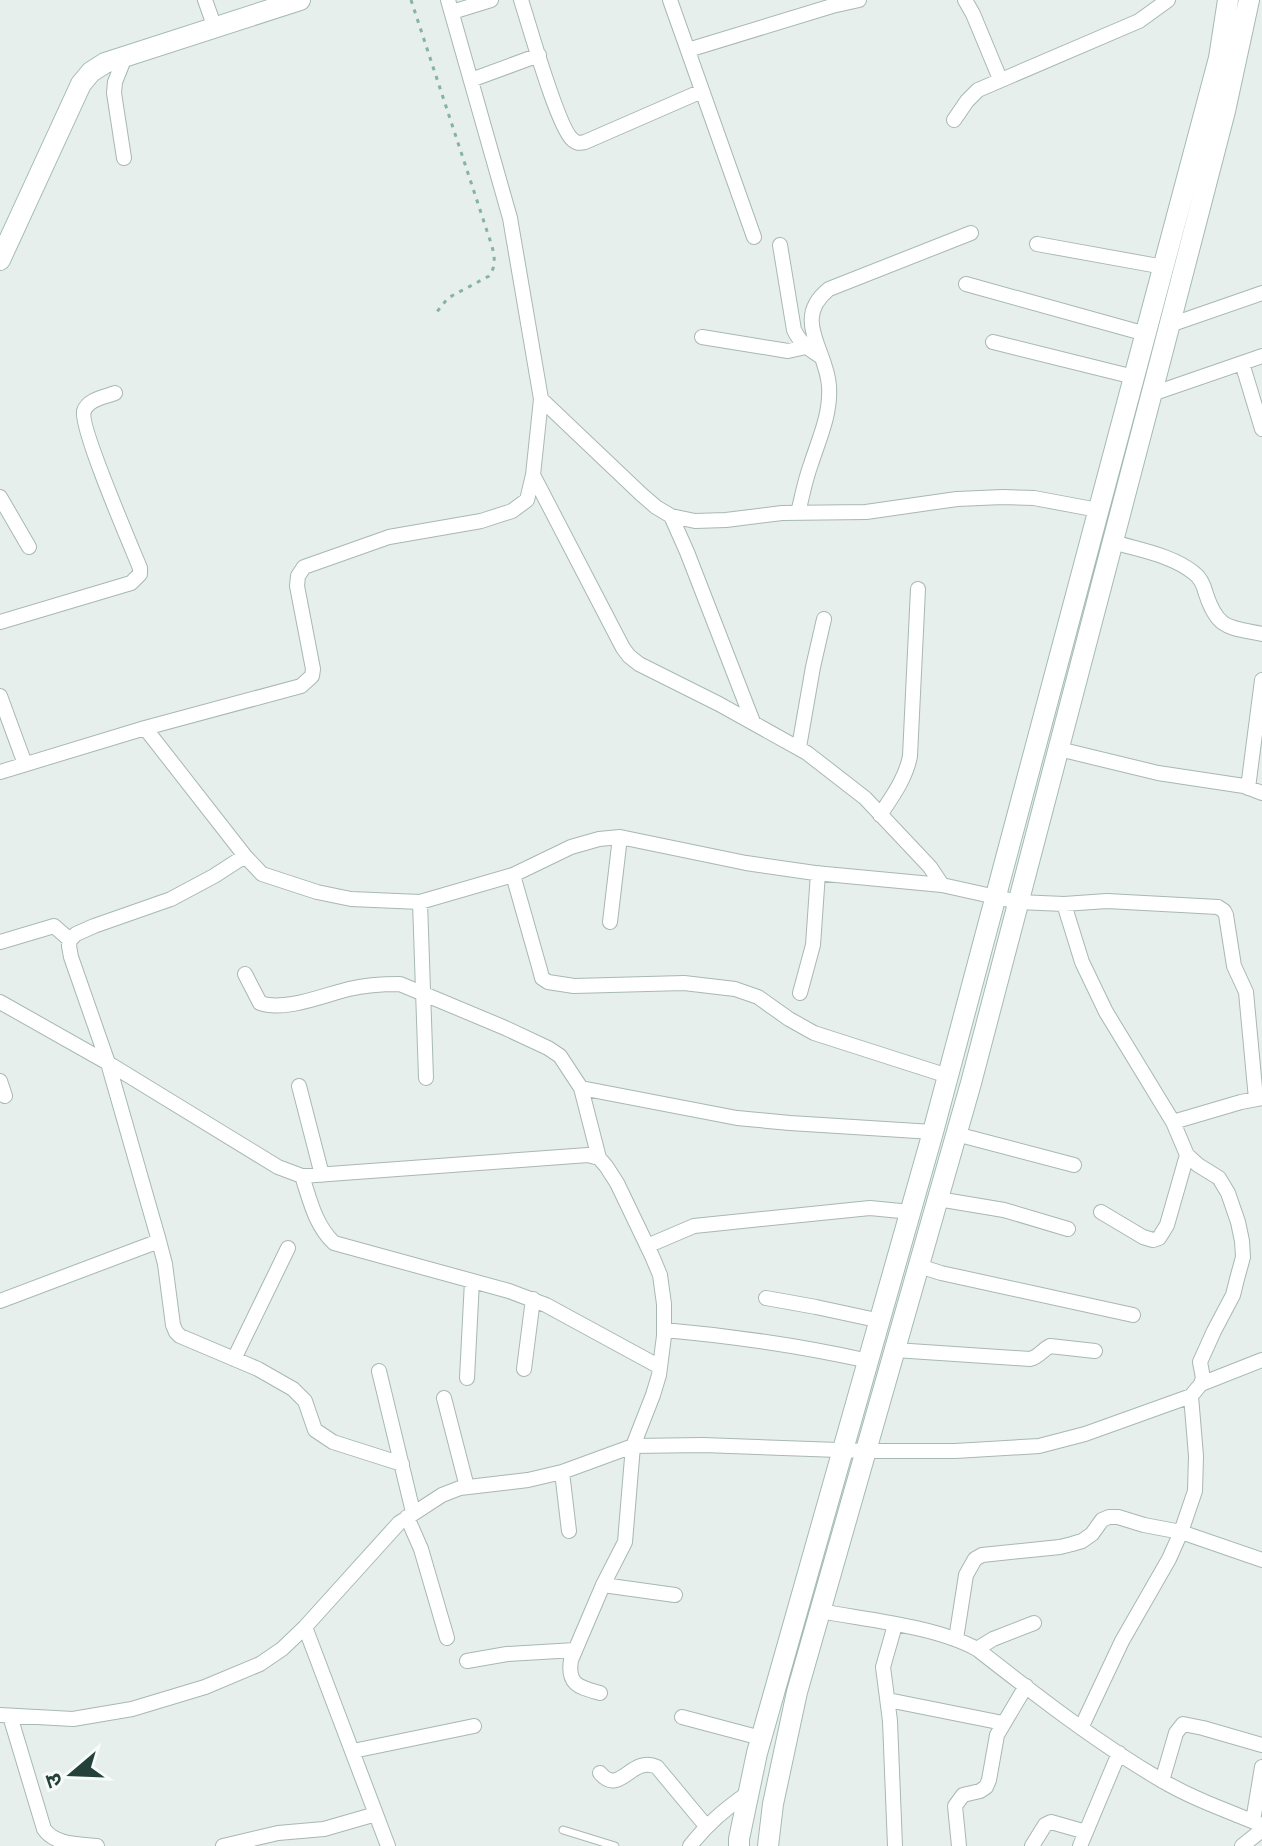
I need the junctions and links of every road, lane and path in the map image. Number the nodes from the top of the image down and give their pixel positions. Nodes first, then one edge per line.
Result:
1 (205, 0) edge
2 (300, 0) edge
3 (411, 0) edge
4 (491, 0) edge
5 (521, 0) edge
6 (670, 0) edge
7 (859, 0) edge
8 (965, 0) edge
9 (1168, 0) edge
10 (1228, 0) edge
11 (1249, 0) edge
12 (450, 6) edge
13 (215, 28) junction
14 (688, 50) junction
15 (539, 55) junction
16 (125, 57) junction
17 (1000, 79) junction
18 (471, 80) junction
19 (702, 91) junction
20 (954, 120) dead end
21 (124, 158) dead end
22 (971, 233) dead end
23 (754, 237) dead end
24 (1037, 244) dead end
25 (780, 245) dead end
26 (0, 260) edge
27 (1164, 267) junction
28 (966, 284) dead end
29 (1262, 293) edge
30 (436, 313) dead end
31 (1170, 325) junction
32 (1146, 334) junction
33 (702, 337) dead end
34 (993, 342) dead end
35 (806, 347) junction
36 (820, 356) junction
37 (1262, 356) edge
38 (1242, 363) junction
39 (1134, 377) junction
40 (115, 393) dead end
41 (1152, 394) junction
42 (541, 399) junction
43 (1262, 429) edge
44 (533, 475) junction
45 (0, 497) edge
46 (1098, 510) junction
47 (798, 513) junction
48 (671, 516) junction
49 (1113, 542) junction
50 (29, 547) dead end
51 (918, 589) dead end
52 (824, 619) dead end
53 (0, 622) edge
54 (1262, 634) edge
55 (1262, 680) edge
56 (0, 696) edge
57 (753, 722) junction
58 (145, 728) junction
59 (799, 747) junction
60 (1059, 749) junction
61 (25, 764) junction
62 (0, 772) edge
63 (1255, 790) edge
64 (880, 815) junction
65 (620, 837) junction
66 (245, 856) junction
67 (818, 873) junction
68 (513, 875) junction
69 (942, 885) junction
70 (997, 898) junction
71 (420, 902) junction
72 (1018, 902) junction
73 (1064, 904) junction
74 (610, 922) dead end
75 (70, 940) junction
76 (0, 942) edge
77 (245, 974) dead end
78 (422, 993) junction
79 (800, 993) dead end
80 (0, 1002) edge
81 (108, 1063) junction
82 (948, 1076) junction
83 (426, 1078) dead end
84 (0, 1081) edge
85 (299, 1086) dead end
86 (581, 1088) junction
87 (5, 1096) dead end
88 (1259, 1099) edge
89 (1173, 1122) junction
90 (933, 1132) junction
91 (956, 1134) junction
92 (1187, 1155) junction
93 (599, 1158) junction
94 (1074, 1165) dead end
95 (322, 1175) junction
96 (302, 1176) junction
97 (938, 1199) junction
98 (911, 1212) junction
99 (1101, 1212) dead end
100 (1068, 1229) dead end
101 (159, 1241) junction
102 (647, 1246) junction
103 (288, 1248) dead end
104 (919, 1266) junction
105 (472, 1281) junction
106 (766, 1298) dead end
107 (533, 1299) junction
108 (0, 1301) edge
109 (1133, 1315) dead end
110 (881, 1321) junction
111 (664, 1330) junction
112 (895, 1350) junction
113 (1095, 1351) dead end
114 (234, 1359) junction
115 (1262, 1360) edge
116 (869, 1361) junction
117 (660, 1367) junction
118 (524, 1369) dead end
119 (1238, 1369) junction
120 (379, 1371) dead end
121 (1262, 1373) edge
122 (467, 1378) dead end
123 (1201, 1384) junction
124 (1191, 1396) junction
125 (444, 1398) dead end
126 (633, 1446) junction
127 (844, 1449) junction
128 (866, 1451) junction
129 (402, 1464) junction
130 (562, 1472) junction
131 (467, 1487) junction
132 (410, 1515) junction
133 (569, 1531) dead end
134 (1181, 1532) junction
135 (1262, 1560) edge
136 (603, 1585) junction
137 (675, 1595) dead end
138 (820, 1611) junction
139 (1034, 1623) dead end
140 (895, 1625) junction
141 (305, 1627) junction
142 (447, 1638) dead end
143 (956, 1639) junction
144 (977, 1649) junction
145 (575, 1650) junction
146 (467, 1661) dead end
147 (1026, 1686) junction
148 (600, 1693) dead end
149 (888, 1700) junction
150 (5, 1716) edge
151 (682, 1717) dead end
152 (1003, 1723) junction
153 (474, 1726) dead end
154 (1081, 1728) junction
155 (761, 1738) junction
156 (1262, 1745) edge
157 (353, 1751) junction
158 (1119, 1753) junction
159 (1262, 1767) edge
160 (600, 1773) dead end
161 (1162, 1781) junction
162 (748, 1793) junction
163 (376, 1814) junction
164 (1259, 1825) edge
165 (706, 1826) junction
166 (563, 1830) dead end
167 (1083, 1839) edge
168 (97, 1846) edge
169 (223, 1846) edge
170 (388, 1846) edge
171 (615, 1846) edge
172 (690, 1846) edge
173 (739, 1846) edge
174 (768, 1846) edge
175 (895, 1846) edge
176 (959, 1846) edge
177 (1032, 1846) edge
178 (1242, 1846) edge

1 - 13 street
2 - 13 main road
3 - 30 path
4 - 12 street
5 - 15 street
6 - 14 street
7 - 14 street
8 - 17 street
9 - 17 street
10 - 27 main road
11 - 31 main road
12 - 18 street
13 - 16 main road
14 - 19 street
15 - 18 street
15 - 19 street
16 - 21 street
16 - 26 main road
17 - 20 street
18 - 42 street
19 - 23 street
22 - 36 street
24 - 27 street
25 - 35 street
27 - 32 main road
28 - 32 street
29 - 31 street
31 - 41 main road
32 - 39 main road
33 - 35 street
34 - 39 street
35 - 36 street
36 - 47 street
37 - 38 street
38 - 41 street
38 - 43 street
39 - 46 main road
40 - 53 street
41 - 49 main road
42 - 44 street
42 - 48 street
44 - 57 street
44 - 58 street
45 - 50 street
46 - 47 street
46 - 70 main road
47 - 48 street
48 - 57 street
49 - 54 street
49 - 60 main road
51 - 64 street
52 - 59 street
55 - 63 street
56 - 61 street
57 - 59 street
58 - 61 street
58 - 66 street
59 - 64 street
60 - 63 street
60 - 72 main road
61 - 62 street
64 - 69 street
65 - 67 street
65 - 68 street
65 - 74 street
66 - 71 street
66 - 75 street
67 - 69 street
67 - 79 street
68 - 71 street
68 - 82 street
69 - 70 street
70 - 72 street
70 - 82 main road
71 - 78 street
72 - 73 street
72 - 91 main road
73 - 88 street
73 - 89 street
75 - 76 street
75 - 81 street
77 - 78 street
78 - 83 street
78 - 86 street
80 - 81 street
81 - 96 street
81 - 101 street
82 - 90 main road
84 - 87 street
85 - 95 street
86 - 90 street
86 - 93 street
88 - 89 street
89 - 92 street
90 - 98 main road
91 - 94 street
91 - 97 main road
92 - 99 street
92 - 123 street
93 - 95 street
93 - 102 street
95 - 96 street
96 - 105 street
97 - 100 street
97 - 104 main road
98 - 102 street
98 - 110 main road
101 - 108 street
101 - 114 street
102 - 111 street
103 - 114 street
104 - 109 street
104 - 112 main road
105 - 107 street
105 - 122 street
106 - 110 street
107 - 117 street
107 - 118 street
110 - 116 main road
111 - 116 street
111 - 117 street
112 - 113 street
112 - 128 main road
114 - 129 street
115 - 119 street
116 - 127 main road
117 - 126 street
119 - 121 street
119 - 123 street
120 - 129 street
123 - 124 street
124 - 128 street
124 - 134 street
125 - 131 street
126 - 127 street
126 - 130 street
126 - 136 street
127 - 128 street
127 - 155 main road
128 - 138 main road
129 - 132 street
130 - 131 street
130 - 133 street
131 - 132 street
132 - 141 street
132 - 142 street
134 - 135 street
134 - 143 street
134 - 154 street
136 - 137 street
136 - 145 street
138 - 140 street
138 - 174 main road
139 - 144 street
140 - 143 street
140 - 149 street
141 - 150 street
141 - 157 street
143 - 144 street
144 - 147 street
145 - 146 street
145 - 148 street
147 - 152 street
147 - 154 street
149 - 152 street
149 - 175 street
150 - 168 street
151 - 155 street
152 - 176 street
153 - 157 street
154 - 158 street
155 - 162 main road
156 - 161 street
157 - 163 street
158 - 161 street
158 - 167 street
159 - 164 street
160 - 165 street
161 - 164 street
162 - 165 street
162 - 173 main road
163 - 169 street
163 - 170 street
164 - 178 street
165 - 172 street
166 - 171 lane
167 - 177 street

